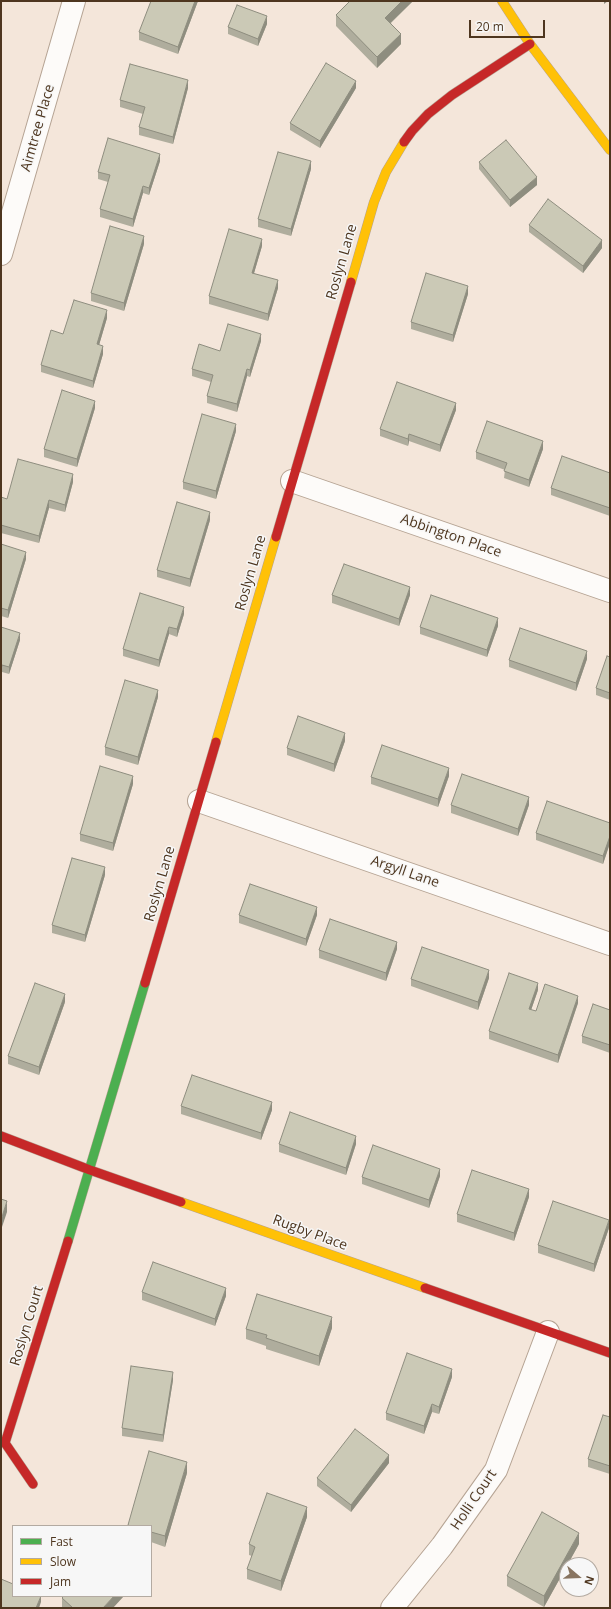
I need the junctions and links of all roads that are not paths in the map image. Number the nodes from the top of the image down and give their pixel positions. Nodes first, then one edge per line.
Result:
1 (74, 1) edge
2 (502, 1) edge
3 (530, 44) junction
4 (610, 150) edge
5 (10, 193) edge
6 (1, 254) edge
7 (292, 481) junction
8 (610, 591) edge
9 (199, 801) junction
10 (610, 944) edge
11 (1, 1136) edge
12 (90, 1170) junction
13 (548, 1332) junction
14 (610, 1354) edge
15 (33, 1484) dead end
16 (392, 1608) edge

1 - 5 street, Aimtree Place
2 - 3 street
3 - 4 street
3 - 7 street, Roslyn Lane
5 - 6 street, Aimtree Place
7 - 8 street, Abbington Place
7 - 9 street, Roslyn Lane
9 - 10 street, Argyll Lane
9 - 12 street, Roslyn Lane
11 - 12 street, Rugby Place
12 - 13 street, Rugby Place
12 - 15 street, Roslyn Court
13 - 14 street, Rugby Place
13 - 16 street, Holli Court

